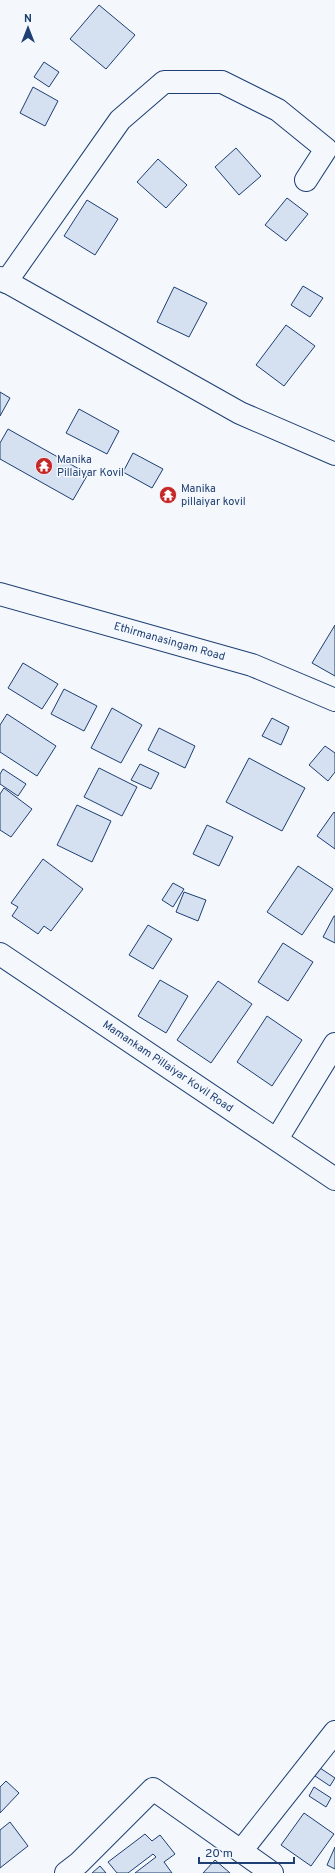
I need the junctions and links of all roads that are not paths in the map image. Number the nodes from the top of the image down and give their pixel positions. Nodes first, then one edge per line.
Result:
1 (306, 180) dead end
2 (3, 280) edge
3 (335, 454) edge
4 (0, 594) edge
5 (335, 700) edge
6 (0, 954) edge
7 (335, 1044) edge
8 (277, 1139) junction
9 (335, 1179) edge
10 (335, 1732) edge
11 (241, 1851) junction
12 (66, 1873) edge
13 (272, 1873) edge

1 - 2 street
2 - 3 street
4 - 5 street, Ethirmanasingam Road
6 - 8 street, Mamankam Pillaiyar Kovil Road
7 - 8 street
8 - 9 street, Mamankam Pillaiyar Kovil Road
10 - 11 street
11 - 12 street
11 - 13 street

